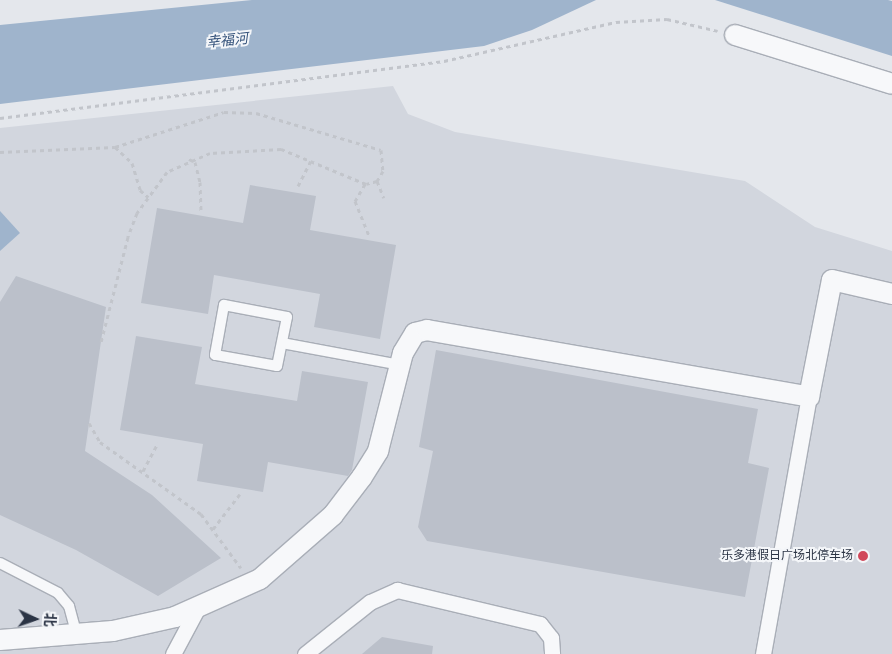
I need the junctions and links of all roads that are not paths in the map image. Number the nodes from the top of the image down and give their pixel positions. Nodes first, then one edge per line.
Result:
1 (735, 35) road end
2 (892, 84) edge
3 (892, 294) edge
4 (282, 344) junction
5 (401, 365) junction
6 (809, 397) junction
7 (0, 564) edge
8 (196, 609) junction
9 (77, 635) junction
10 (0, 640) edge
11 (173, 654) edge
12 (305, 654) edge
13 (552, 654) edge
14 (763, 654) edge

1 - 2 street
3 - 6 street
4 - 4 lane
4 - 5 lane
5 - 6 street
5 - 8 street
6 - 14 street
7 - 9 lane
8 - 9 street
8 - 11 street
9 - 10 street
12 - 13 street

